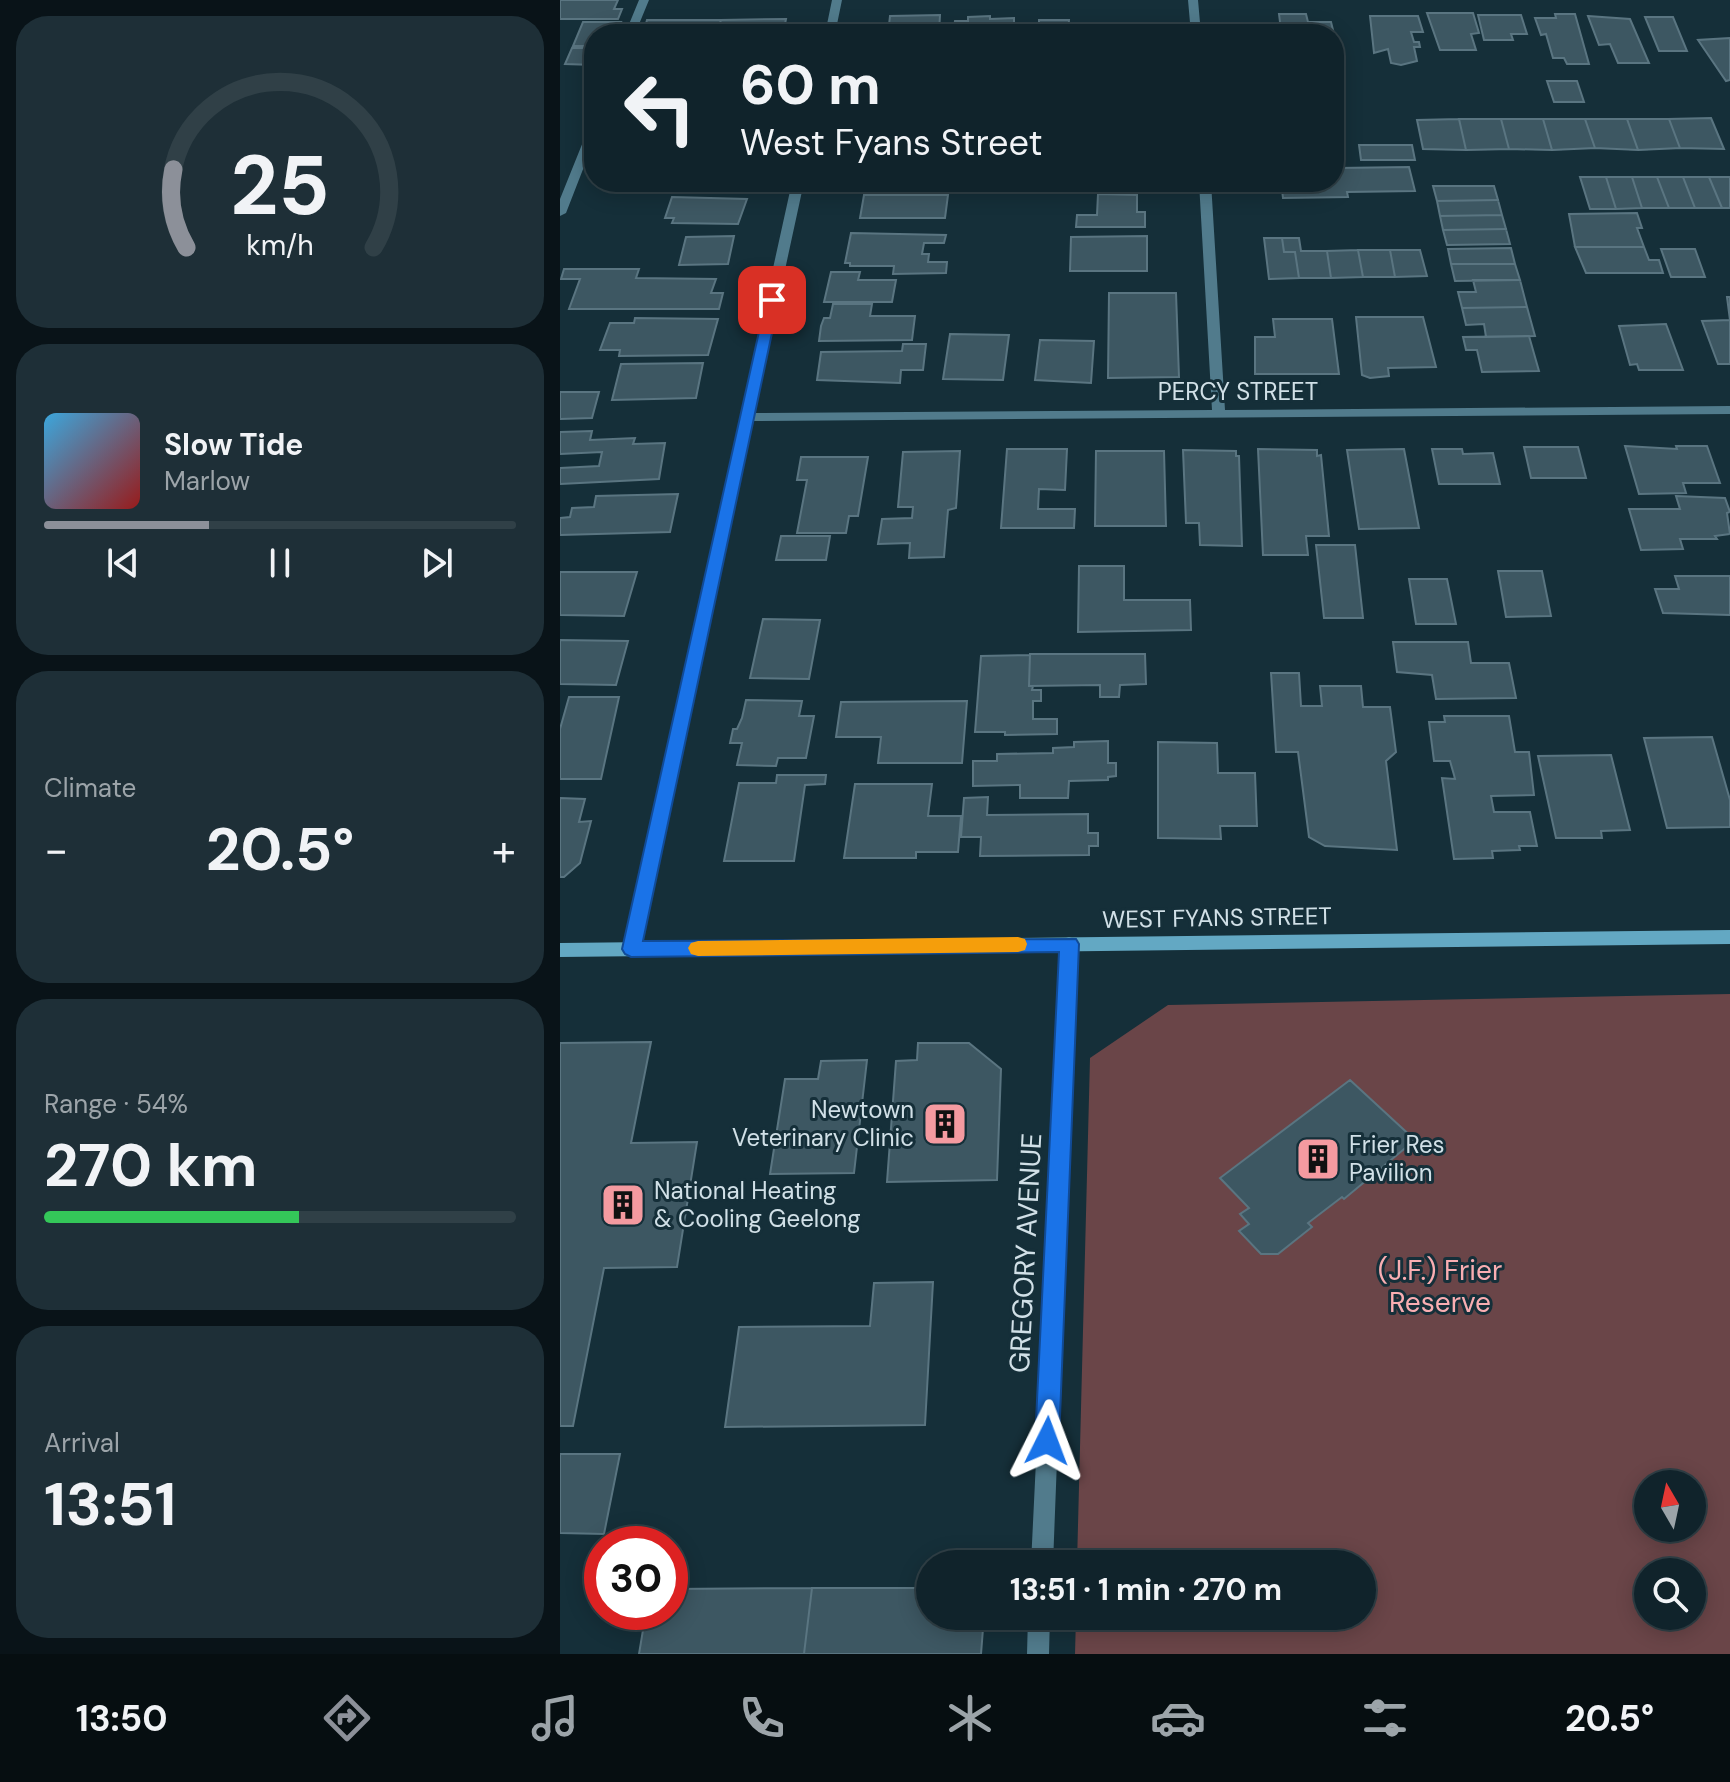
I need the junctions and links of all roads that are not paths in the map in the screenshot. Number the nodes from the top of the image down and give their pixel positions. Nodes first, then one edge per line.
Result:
1 (644, 0) edge
2 (837, 0) edge
3 (1193, 0) edge
4 (634, 24) edge
5 (832, 24) edge
6 (1195, 24) edge
7 (584, 152) edge
8 (796, 192) edge
9 (1206, 192) edge
10 (560, 213) edge
11 (1730, 410) edge
12 (1219, 414) junction
13 (747, 417) junction
14 (1730, 937) edge
15 (1069, 944) junction
16 (631, 949) junction
17 (560, 950) edge
18 (1043, 1550) edge
19 (1039, 1630) edge
20 (1038, 1654) edge

1 - 4 street
2 - 5 street
3 - 6 street
7 - 10 street
8 - 13 street
9 - 12 street
11 - 12 street, PERCY STREET
12 - 13 street, PERCY STREET
13 - 16 street
14 - 15 main road, WEST FYANS STREET
15 - 16 main road, WEST FYANS STREET
15 - 18 street, GREGORY AVENUE
16 - 17 main road, WEST FYANS STREET
19 - 20 street

